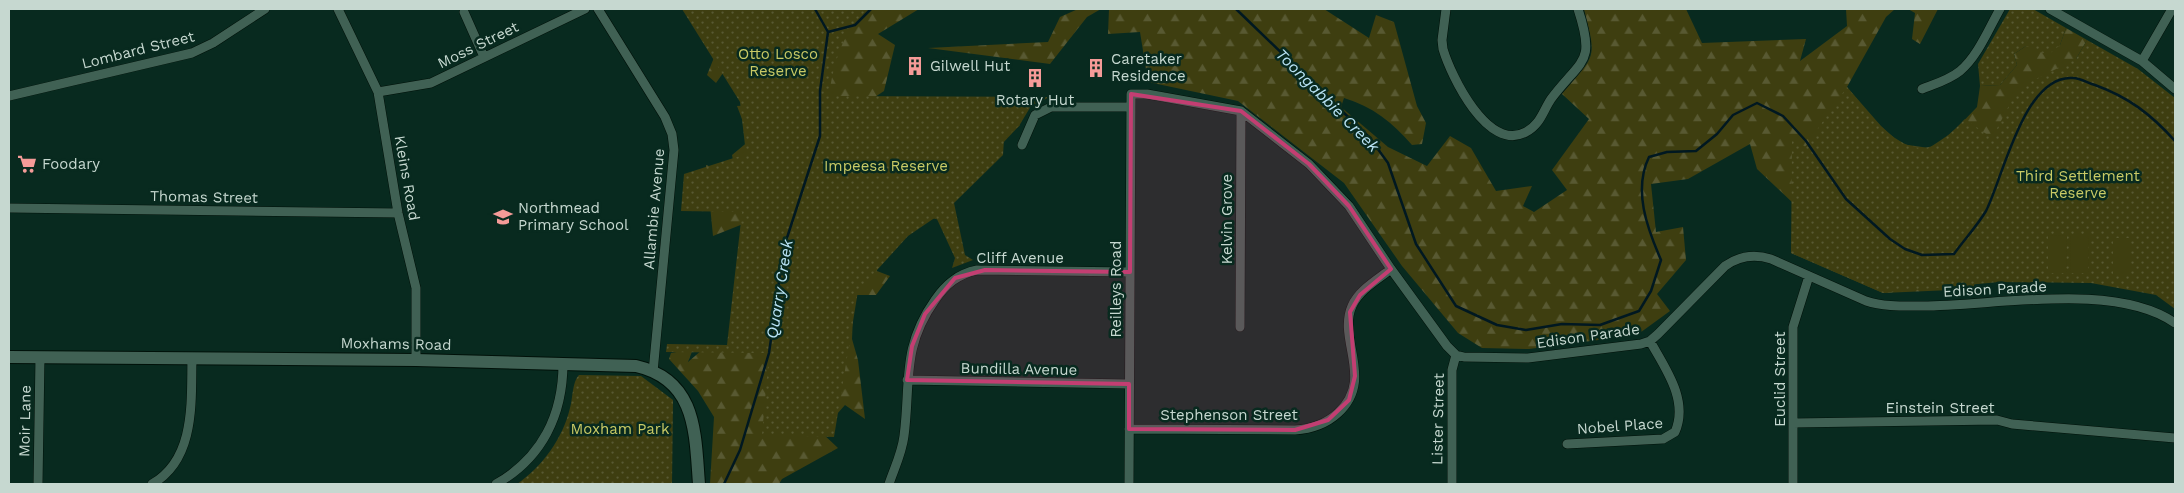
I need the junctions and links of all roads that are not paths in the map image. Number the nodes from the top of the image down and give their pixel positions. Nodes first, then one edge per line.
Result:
1 (265, 9) edge
2 (338, 9) edge
3 (585, 9) edge
4 (598, 9) edge
5 (1446, 9) edge
6 (1578, 9) edge
7 (2000, 9) edge
8 (2050, 9) edge
9 (2172, 9) edge
10 (464, 12) dead end
11 (484, 57) junction
12 (2142, 61) junction
13 (1922, 89) dead end
14 (2175, 89) edge
15 (378, 92) junction
16 (9, 96) edge
17 (1130, 107) junction
18 (1240, 111) junction
19 (1022, 145) dead end
20 (9, 208) edge
21 (398, 213) junction
22 (1391, 269) junction
23 (1130, 272) junction
24 (1809, 276) junction
25 (2175, 323) edge
26 (1240, 327) dead end
27 (1650, 341) junction
28 (1456, 355) junction
29 (9, 357) edge
30 (40, 357) junction
31 (192, 358) junction
32 (416, 360) junction
33 (563, 363) junction
34 (653, 372) junction
35 (908, 380) junction
36 (1129, 384) junction
37 (1793, 423) junction
38 (1129, 429) junction
39 (2175, 438) edge
40 (1567, 444) dead end
41 (699, 483) edge
42 (38, 484) edge
43 (152, 484) edge
44 (496, 484) edge
45 (889, 484) edge
46 (1129, 484) edge
47 (1452, 484) edge
48 (1793, 484) edge

1 - 16 street, Lombard Street
2 - 15 street, Kleins Road
3 - 11 street, Moss Street
4 - 34 street, Allambie Avenue
5 - 6 street
7 - 13 street
8 - 12 street
9 - 12 street
10 - 11 street
11 - 15 street, Moss Street
12 - 14 street
15 - 21 street, Kleins Road
17 - 18 street, Reilleys Road
17 - 19 street
17 - 23 street, Reilleys Road
18 - 22 street
18 - 26 street, Kelvin Grove
20 - 21 street, Thomas Street
21 - 32 street, Kleins Road
22 - 28 street
22 - 38 street, Stephenson Street
23 - 35 street, Cliff Avenue
23 - 36 street, Reilleys Road
24 - 25 street, Edison Parade
24 - 27 street, Edison Parade
24 - 37 street, Euclid Street
27 - 28 street, Edison Parade
27 - 40 street, Nobel Place
28 - 47 street, Lister Street
29 - 30 street, Moxhams Road
30 - 31 street, Moxhams Road
30 - 42 street, Moir Lane
31 - 32 street, Moxhams Road
31 - 43 street
32 - 33 street, Moxhams Road
33 - 34 street, Moxhams Road
33 - 44 street
34 - 41 street, Moxhams Road
35 - 36 street, Bundilla Avenue
35 - 45 street, Cliff Avenue
36 - 38 street, Reilleys Road
37 - 39 street, Einstein Street
37 - 48 street, Euclid Street
38 - 46 street, Reilleys Road

